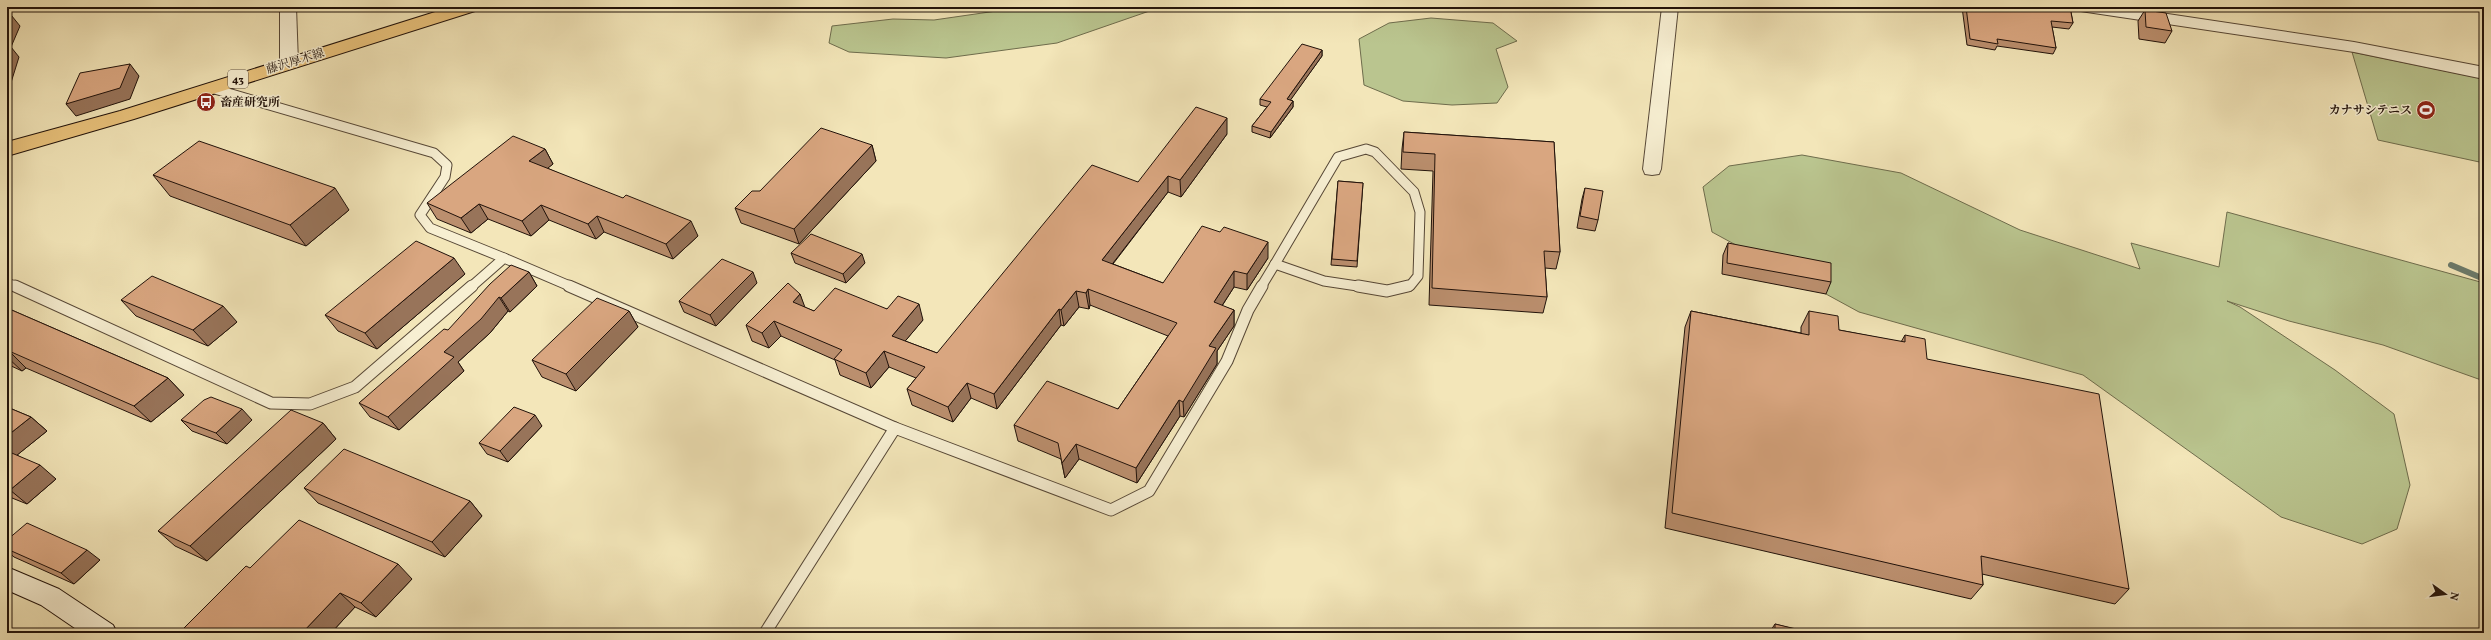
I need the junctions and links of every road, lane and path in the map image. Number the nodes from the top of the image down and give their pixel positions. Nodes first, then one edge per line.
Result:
1 (288, 7) edge
2 (469, 7) edge
3 (1670, 7) edge
4 (2087, 7) edge
5 (289, 63) junction
6 (2484, 73) edge
7 (211, 88) junction
8 (7, 149) edge
9 (1652, 169) dead end
10 (504, 258) junction
11 (1275, 264) junction
12 (7, 283) edge
13 (895, 428) junction
14 (7, 578) edge
15 (104, 633) edge
16 (765, 633) edge

1 - 5 street
2 - 5 main road, 藤沢厚木線 / 43
3 - 9 street
4 - 6 street
5 - 7 main road, 藤沢厚木線 / 43
7 - 8 main road, 藤沢厚木線 / 43
7 - 10 lane
10 - 12 lane
10 - 13 lane
11 - 11 lane
11 - 13 lane
13 - 16 lane
14 - 15 main road

